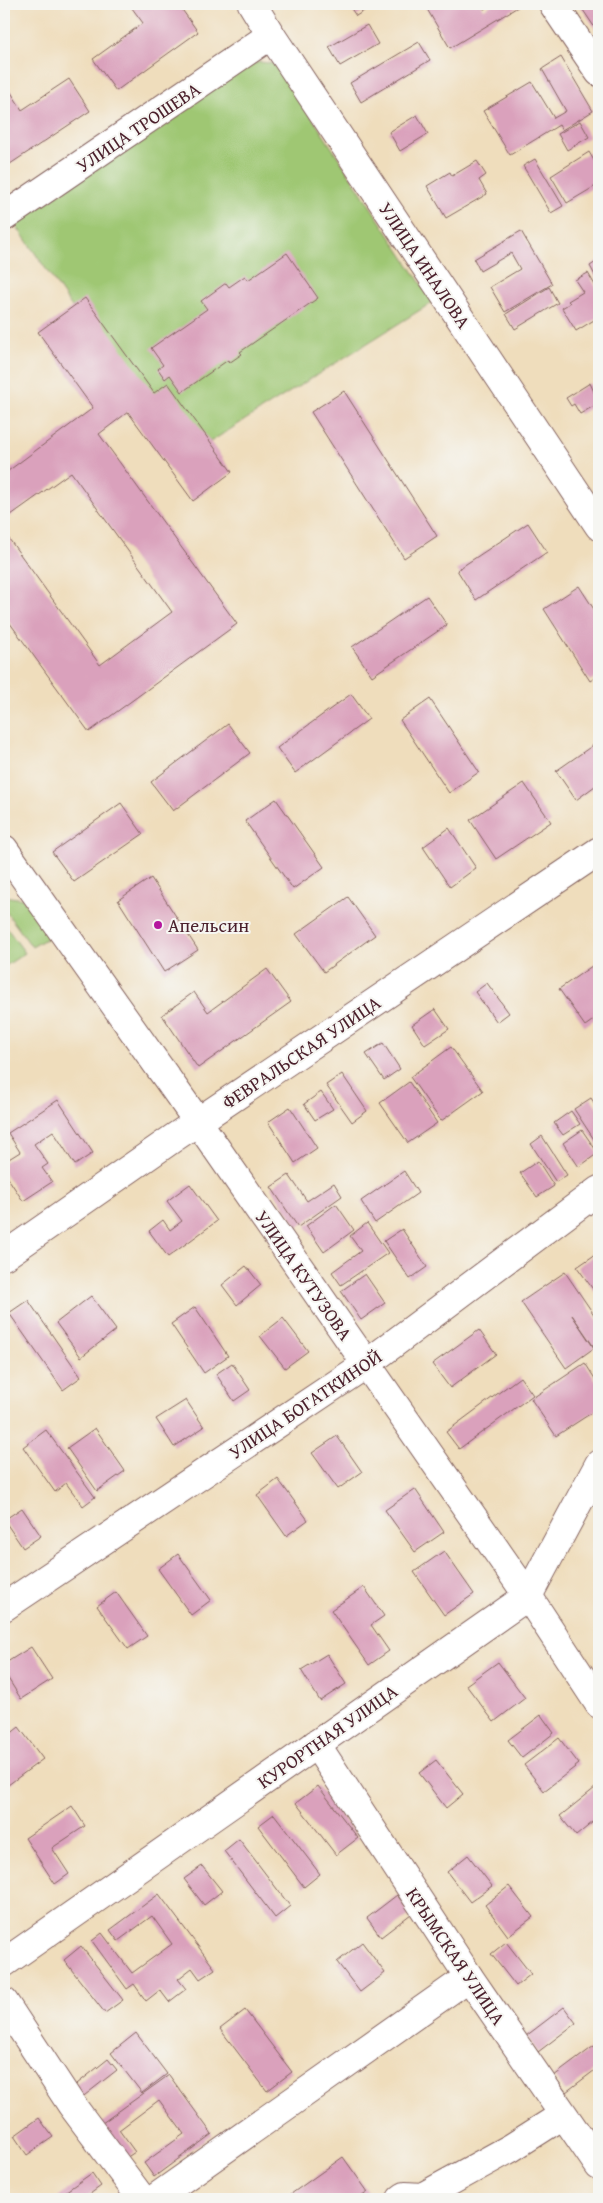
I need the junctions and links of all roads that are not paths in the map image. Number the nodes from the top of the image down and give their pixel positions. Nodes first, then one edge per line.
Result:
1 (252, 4) edge
2 (553, 4) edge
3 (271, 35) junction
4 (599, 72) edge
5 (4, 217) edge
6 (599, 526) edge
7 (4, 849) edge
8 (599, 851) edge
9 (198, 1122) junction
10 (599, 1190) edge
11 (4, 1256) edge
12 (365, 1364) junction
13 (599, 1464) edge
14 (528, 1596) junction
15 (4, 1607) edge
16 (599, 1704) edge
17 (316, 1744) junction
18 (4, 1963) edge
19 (468, 1977) junction
20 (4, 2002) edge
21 (563, 2115) junction
22 (599, 2166) edge
23 (142, 2199) edge
24 (154, 2199) edge
25 (402, 2199) edge

1 - 3 street, УЛИЦА ИНАЛОВА
2 - 4 street
3 - 5 street, УЛИЦА ТРОШЕВА
3 - 6 street, УЛИЦА ИНАЛОВА
7 - 9 street, УЛИЦА КУТУЗОВА
8 - 9 street, ФЕВРАЛЬСКАЯ УЛИЦА
9 - 11 street, ФЕВРАЛЬСКАЯ УЛИЦА
9 - 12 street, УЛИЦА КУТУЗОВА
10 - 12 street, УЛИЦА БОГАТКИНОЙ
12 - 14 street, УЛИЦА КУТУЗОВА
12 - 15 street, УЛИЦА БОГАТКИНОЙ
13 - 14 street, КУРОРТНАЯ УЛИЦА
14 - 16 street, УЛИЦА КУТУЗОВА
14 - 17 street, КУРОРТНАЯ УЛИЦА
17 - 18 street, КУРОРТНАЯ УЛИЦА
17 - 19 street, КРЫМСКАЯ УЛИЦА
19 - 21 street, КРЫМСКАЯ УЛИЦА
19 - 24 street
20 - 23 street
21 - 22 street, КРЫМСКАЯ УЛИЦА
21 - 25 street

